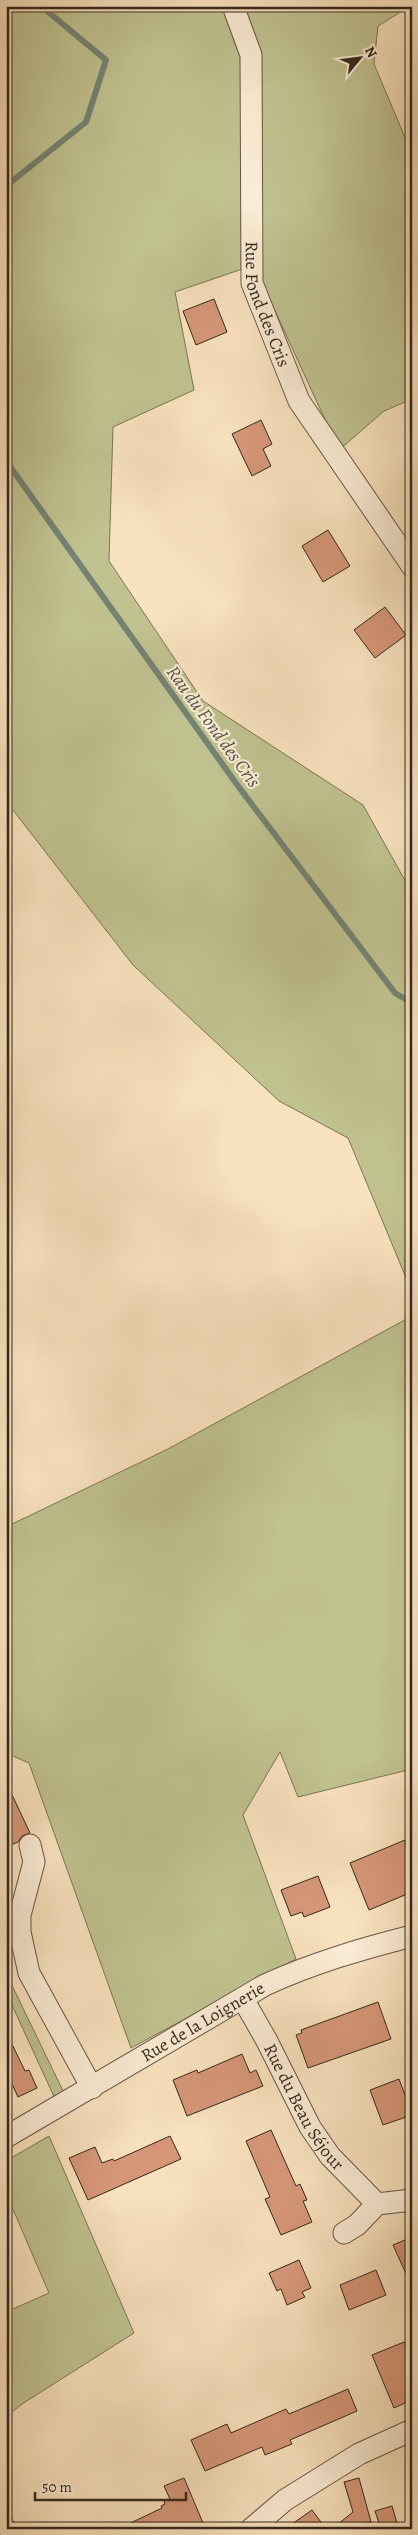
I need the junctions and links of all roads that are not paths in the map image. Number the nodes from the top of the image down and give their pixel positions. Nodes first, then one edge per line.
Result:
1 (234, 6) edge
2 (412, 566) edge
3 (30, 1845) dead end
4 (412, 1936) edge
5 (243, 1999) junction
6 (92, 2088) junction
7 (6, 2137) edge
8 (412, 2200) edge
9 (377, 2204) junction
10 (344, 2233) dead end
11 (412, 2430) edge
12 (251, 2529) edge

1 - 2 street, Rue Fond des Cris
3 - 6 street
4 - 5 street, Rue de la Loignerie
5 - 6 street, Rue de la Loignerie
5 - 9 street, Rue du Beau Séjour
6 - 7 street, Rue de la Loignerie
8 - 9 street
9 - 10 street
11 - 12 street

